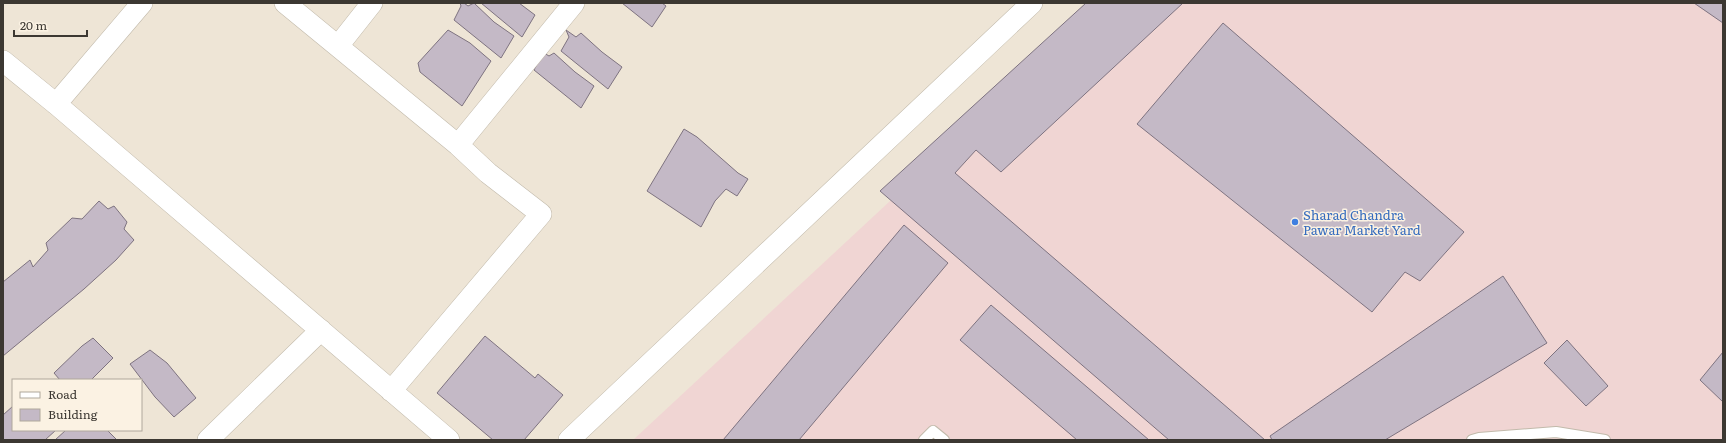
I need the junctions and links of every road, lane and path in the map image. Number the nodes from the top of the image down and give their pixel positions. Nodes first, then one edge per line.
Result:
1 (142, 3) edge
2 (285, 3) edge
3 (372, 3) edge
4 (574, 3) edge
5 (1032, 3) edge
6 (338, 46) junction
7 (3, 61) edge
8 (56, 104) junction
9 (458, 146) junction
10 (321, 330) junction
11 (391, 391) junction
12 (208, 440) edge
13 (449, 440) edge
14 (569, 440) edge
15 (924, 440) edge
16 (944, 440) edge
17 (1472, 440) edge
18 (1605, 440) edge

1 - 8 street
2 - 6 street
3 - 6 street
4 - 9 street
5 - 14 street
6 - 9 street
7 - 8 street
8 - 10 street
9 - 11 street
10 - 11 street
10 - 12 street
11 - 13 street
15 - 16 lane
17 - 18 lane

